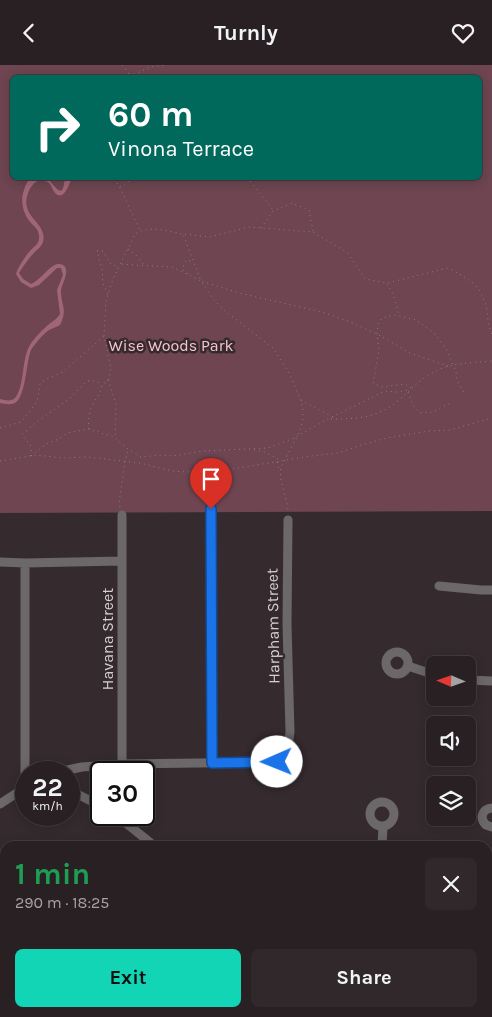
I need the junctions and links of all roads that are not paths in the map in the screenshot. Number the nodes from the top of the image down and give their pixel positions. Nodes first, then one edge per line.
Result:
1 (211, 509) dead end
2 (122, 515) road end
3 (288, 520) road end
4 (122, 561) junction
5 (0, 562) edge
6 (25, 563) junction
7 (440, 586) dead end
8 (492, 590) edge
9 (408, 666) dead end
10 (426, 672) edge
11 (476, 680) edge
12 (492, 681) edge
13 (26, 761) edge
14 (122, 761) edge
15 (212, 763) junction
16 (155, 764) edge
17 (15, 794) edge
18 (0, 804) edge
19 (492, 808) edge
20 (130, 826) edge
21 (383, 826) dead end
22 (492, 827) edge
23 (148, 841) edge
24 (382, 841) edge

1 - 15 street
2 - 4 street, Havana Street
3 - 15 street, Harpham Street
4 - 6 street
4 - 14 street, Havana Street
5 - 6 street
6 - 13 street
7 - 8 street
9 - 10 street
11 - 12 street
15 - 16 street, Harpham Street
17 - 18 street
19 - 22 street
20 - 23 street
21 - 24 street

